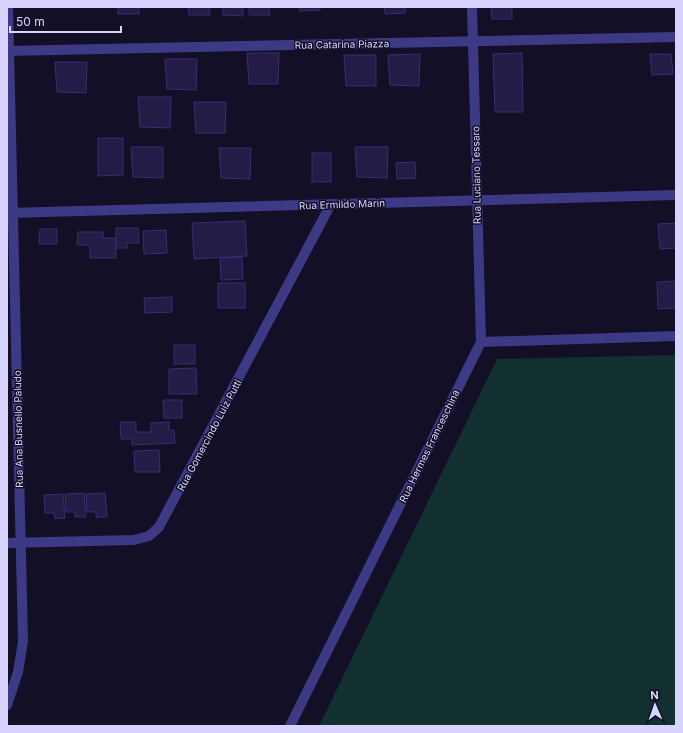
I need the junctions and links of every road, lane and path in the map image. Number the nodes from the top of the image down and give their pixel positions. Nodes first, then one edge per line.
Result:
1 (8, 7) edge
2 (472, 7) edge
3 (676, 37) edge
4 (473, 42) junction
5 (8, 51) edge
6 (676, 195) edge
7 (477, 200) junction
8 (331, 204) junction
9 (10, 213) edge
10 (676, 336) edge
11 (481, 342) junction
12 (12, 382) edge
13 (7, 543) edge
14 (20, 543) junction
15 (7, 705) edge
16 (290, 726) edge

1 - 5 street, Rua Ana Busnello Paludo
2 - 4 street, Rua Luciano Tessaro
3 - 4 street, Rua Catarina Piazza
4 - 5 street, Rua Catarina Piazza
4 - 7 street, Rua Luciano Tessaro
5 - 9 street, Rua Ana Busnello Paludo
6 - 7 street, Rua Ermildo Marin
7 - 8 street, Rua Ermildo Marin
7 - 11 street, Rua Luciano Tessaro
8 - 9 street, Rua Ermildo Marin
8 - 14 street, Rua Gomercindo Luiz Putti
9 - 12 street, Rua Ana Busnello Paludo
10 - 11 street
11 - 16 street, Rua Hermes Franceschina
12 - 14 street, Rua Ana Busnello Paludo
13 - 14 street, Rua Gomercindo Luiz Putti
14 - 15 street, Rua Ana Busnello Paludo

